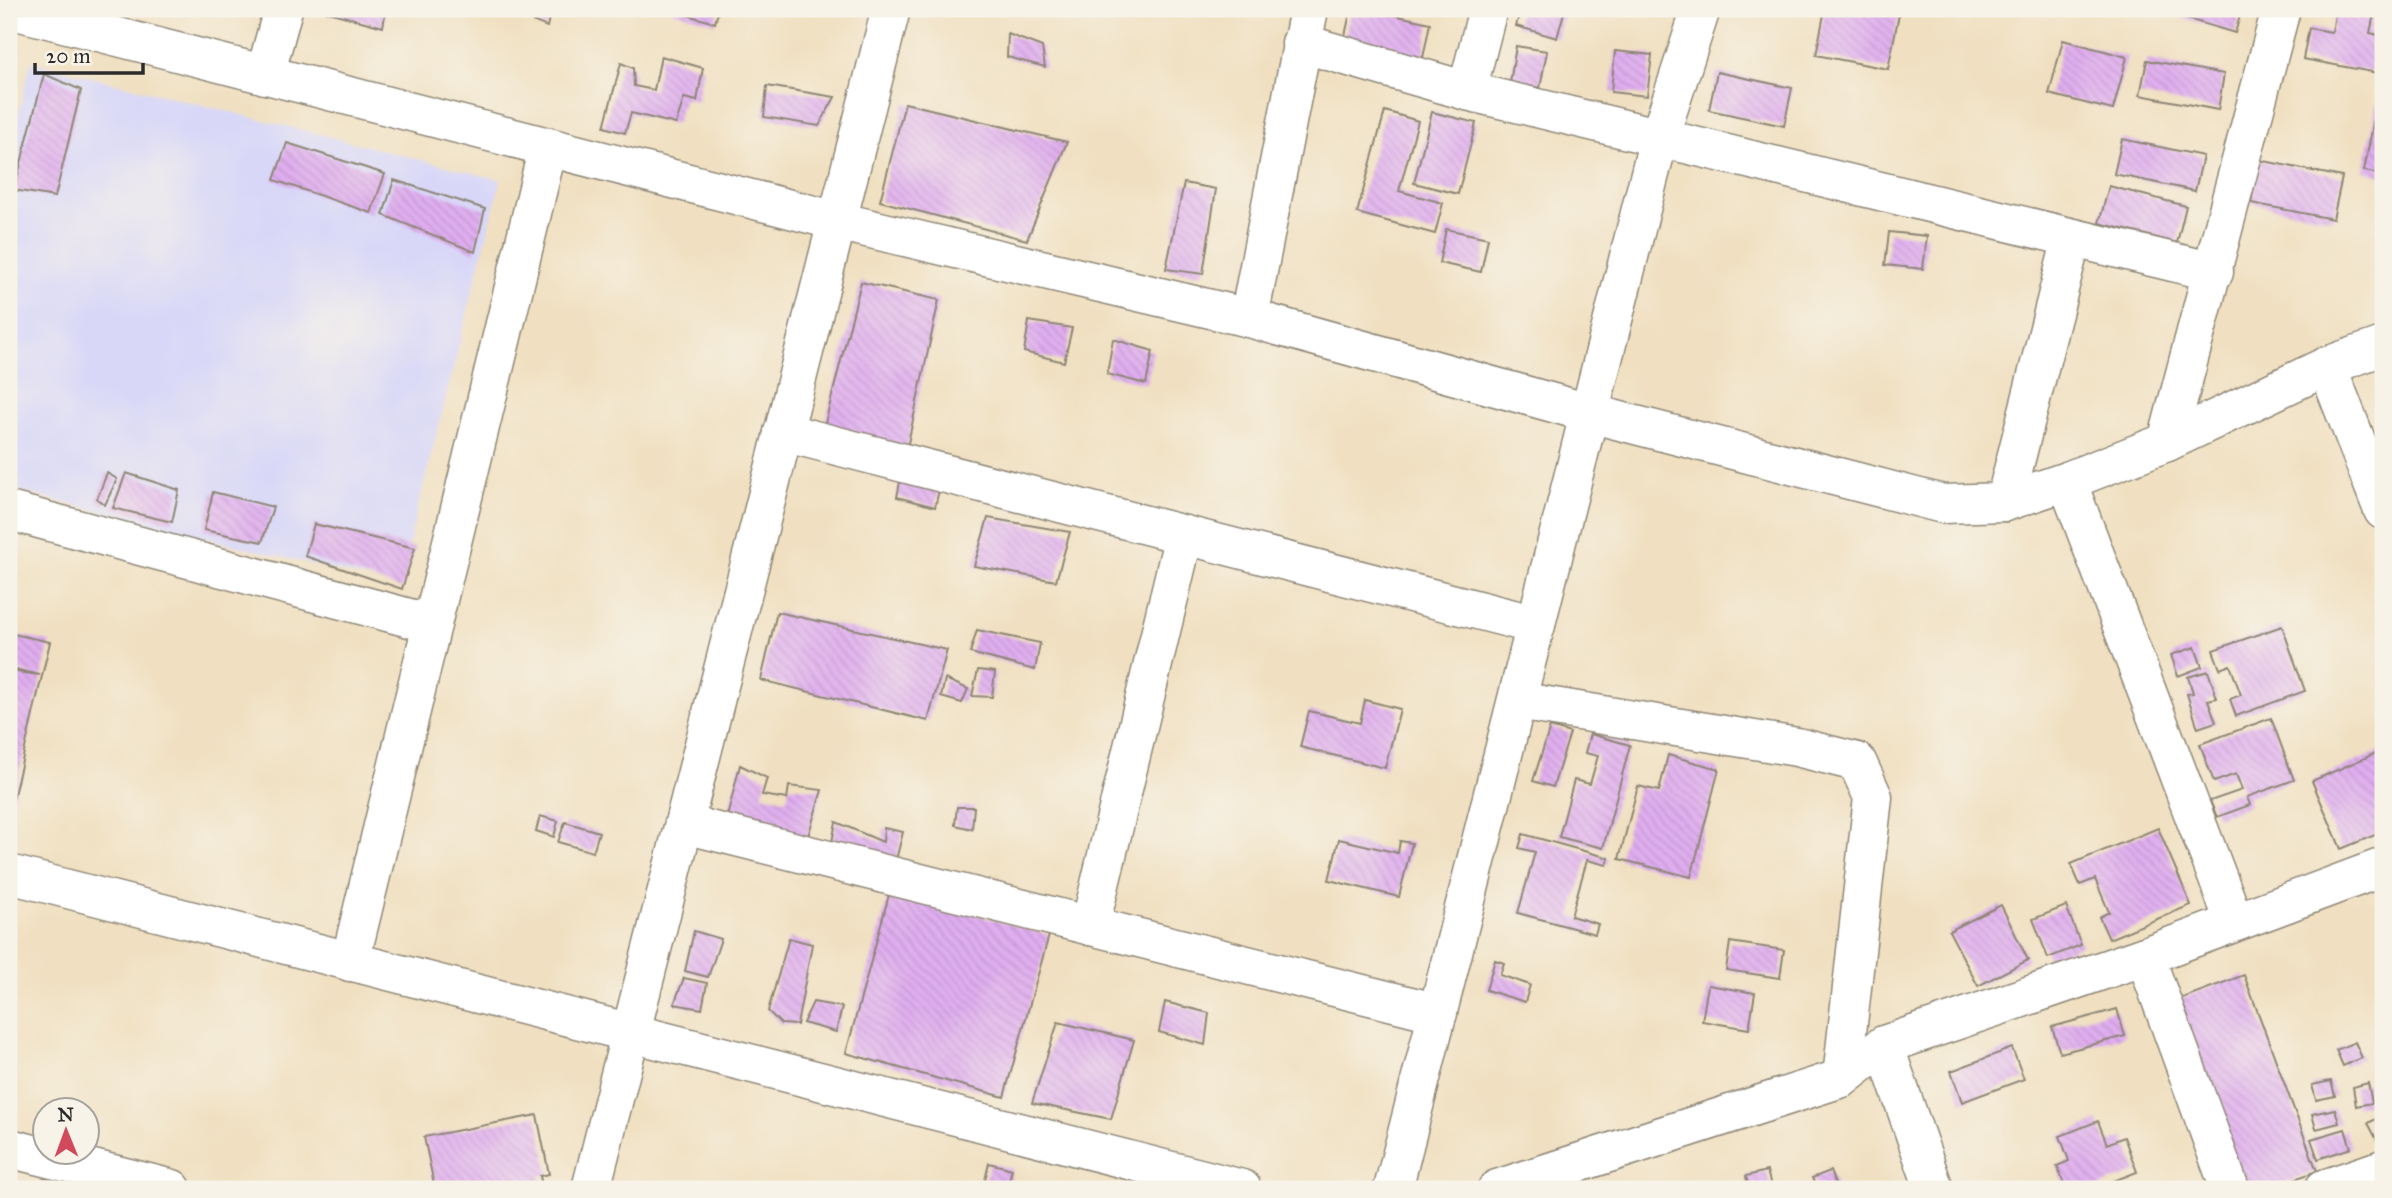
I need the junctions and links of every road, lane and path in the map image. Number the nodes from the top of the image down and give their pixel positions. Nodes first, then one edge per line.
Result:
1 (9, 9) edge
2 (283, 9) edge
3 (1488, 9) edge
4 (1701, 9) edge
5 (2281, 9) edge
6 (887, 10) edge
7 (1305, 26) edge
8 (265, 75) junction
9 (1467, 91) junction
10 (1659, 138) junction
11 (548, 147) junction
12 (837, 221) junction
13 (2072, 238) junction
14 (2214, 272) junction
15 (1249, 318) junction
16 (2383, 346) edge
17 (2327, 366) junction
18 (1589, 413) junction
19 (783, 432) junction
20 (2168, 442) junction
21 (2067, 481) junction
22 (2005, 502) junction
23 (9, 510) edge
24 (2383, 510) edge
25 (1185, 535) junction
26 (432, 624) junction
27 (1536, 625) junction
28 (1517, 701) junction
29 (685, 824) junction
30 (2383, 867) edge
31 (9, 874) edge
32 (2234, 921) junction
33 (1090, 926) junction
34 (2145, 956) junction
35 (350, 962) junction
36 (1438, 1013) junction
37 (632, 1033) junction
38 (1884, 1045) junction
39 (1842, 1077) junction
40 (9, 1148) edge
41 (2383, 1169) edge
42 (2220, 1187) edge
43 (172, 1189) edge
44 (591, 1189) edge
45 (1242, 1189) edge
46 (1393, 1189) edge
47 (1497, 1189) edge
48 (1934, 1189) edge
49 (2324, 1189) edge

1 - 8 street
2 - 8 street
3 - 9 street
4 - 10 street
5 - 14 street
6 - 12 street
7 - 9 street
7 - 15 street
8 - 11 street
9 - 10 street
10 - 13 street
10 - 18 street
11 - 12 street
11 - 26 street
12 - 15 street
12 - 19 street
13 - 14 street
13 - 22 street
14 - 20 street
15 - 18 street
16 - 17 street
17 - 20 street
17 - 24 street
18 - 22 street
18 - 27 street
19 - 25 street
19 - 29 street
20 - 21 street
21 - 22 street
21 - 32 street
23 - 26 street
25 - 27 street
25 - 33 street
26 - 35 street
27 - 28 street
28 - 36 street
28 - 39 street
29 - 33 street
29 - 37 street
30 - 32 street
31 - 35 street
32 - 34 street
33 - 36 street
34 - 38 street
34 - 42 street
35 - 37 street
36 - 46 street
37 - 44 street
37 - 45 street
38 - 39 street
38 - 48 street
39 - 47 street
40 - 43 street
41 - 49 street

